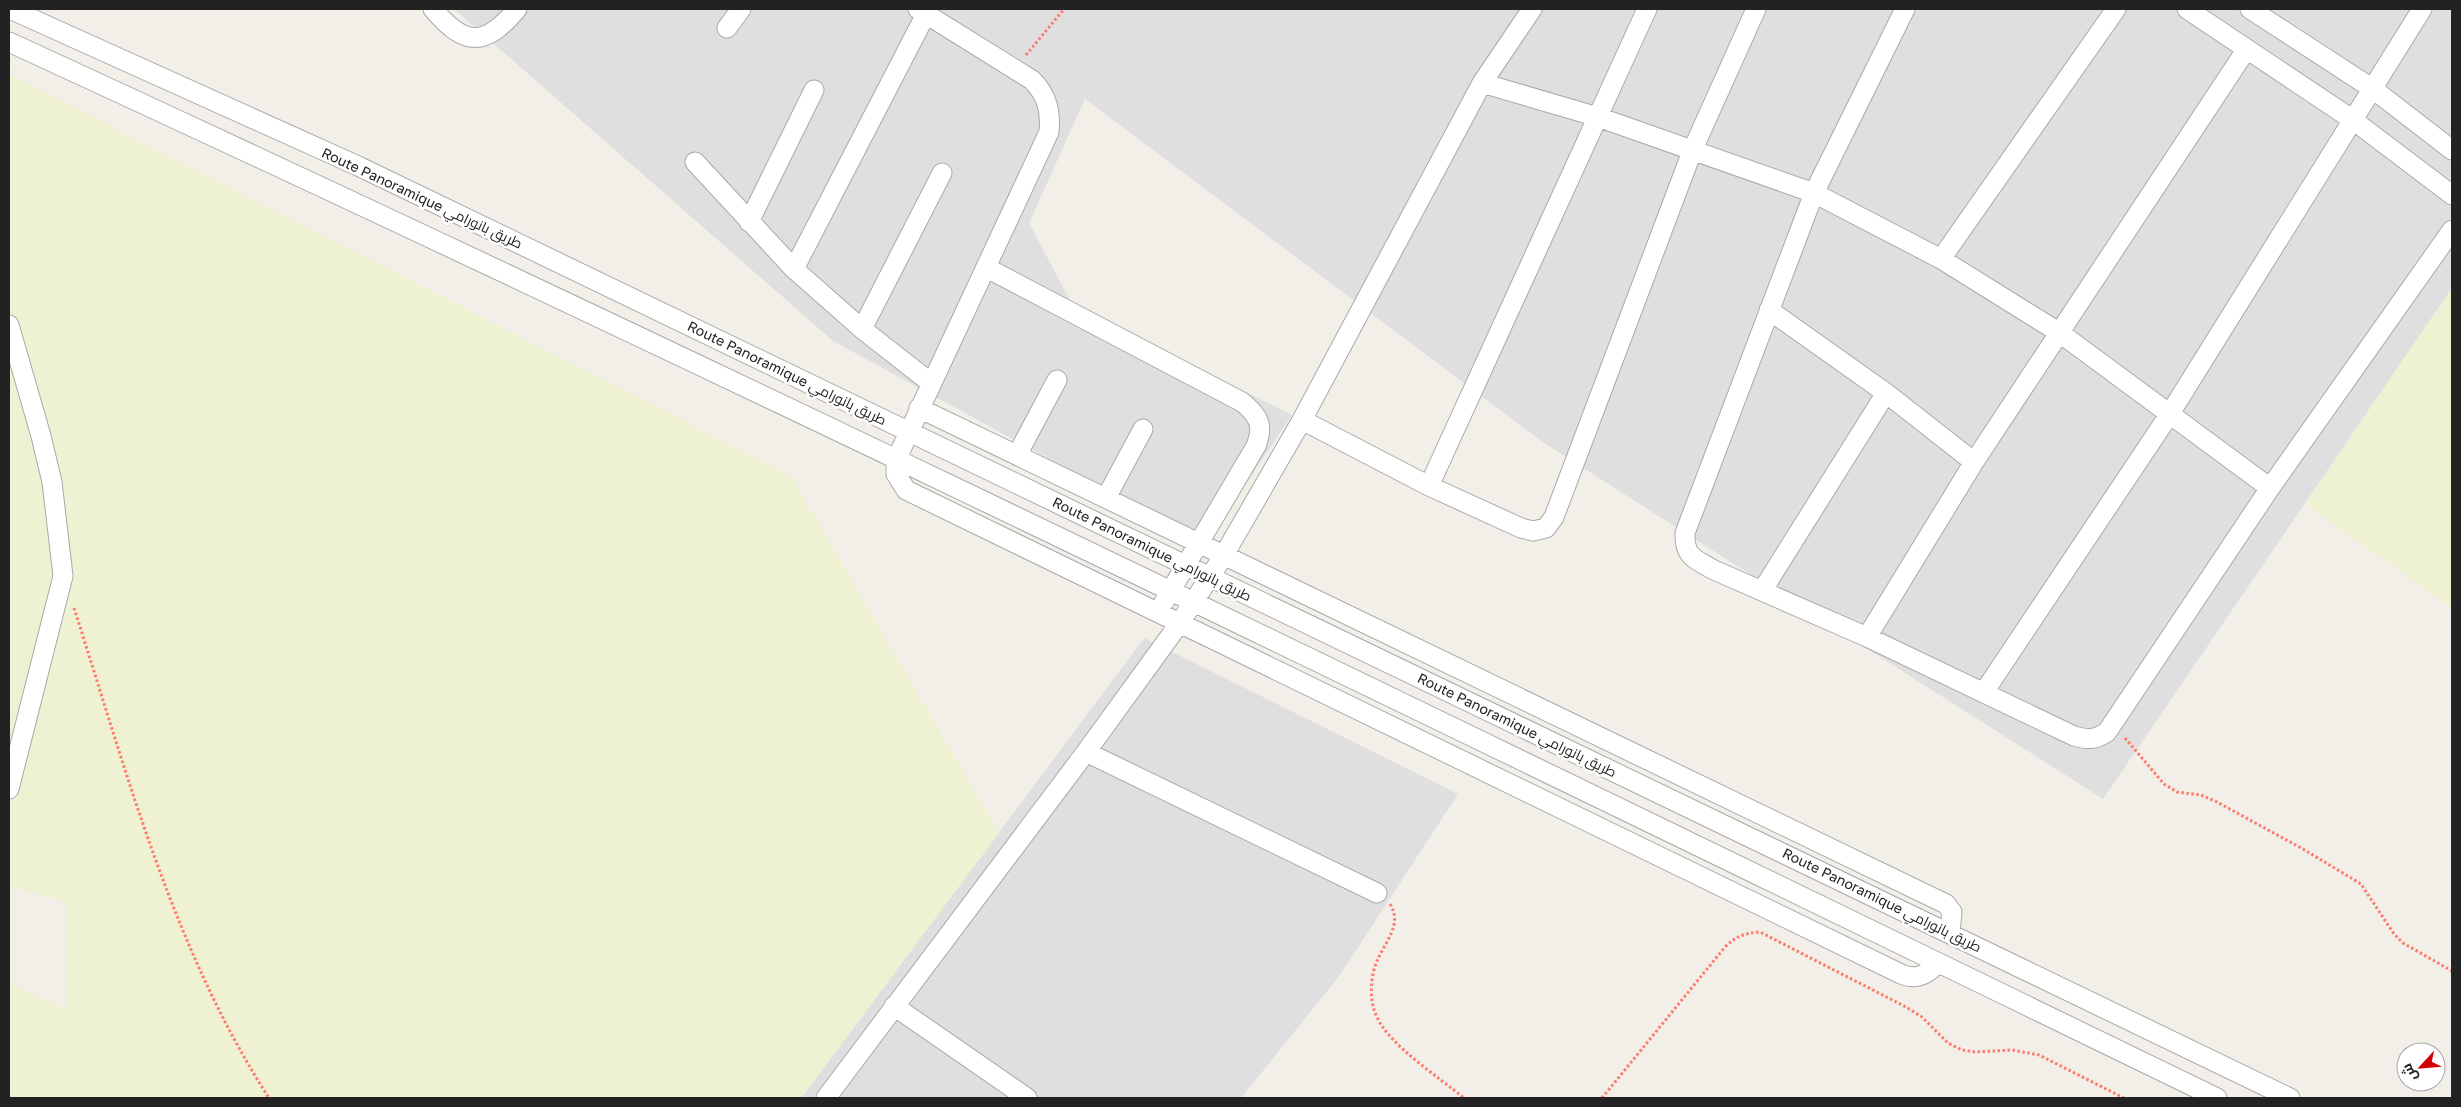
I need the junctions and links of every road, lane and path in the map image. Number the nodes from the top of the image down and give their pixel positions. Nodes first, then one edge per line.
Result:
1 (10, 9) edge
2 (433, 9) edge
3 (517, 9) edge
4 (741, 9) edge
5 (1064, 9) edge
6 (1532, 9) edge
7 (1647, 9) edge
8 (1756, 9) edge
9 (1905, 9) edge
10 (2116, 9) edge
11 (2187, 9) edge
12 (2250, 9) edge
13 (2422, 9) edge
14 (922, 11) edge
15 (727, 28) dead end
16 (9, 42) edge
17 (2246, 50) junction
18 (1014, 68) junction
19 (1482, 83) junction
20 (2373, 89) junction
21 (814, 90) dead end
22 (1598, 117) junction
23 (2353, 120) junction
24 (1693, 150) junction
25 (2452, 150) edge
26 (695, 162) dead end
27 (942, 173) dead end
28 (1814, 193) junction
29 (2452, 195) edge
30 (749, 222) junction
31 (2452, 230) edge
32 (1941, 259) junction
33 (987, 268) junction
34 (794, 269) junction
35 (1769, 310) junction
36 (9, 325) edge
37 (862, 329) junction
38 (2060, 333) junction
39 (1057, 380) dead end
40 (931, 383) junction
41 (1886, 394) junction
42 (919, 408) junction
43 (2169, 415) junction
44 (1302, 420) junction
45 (1143, 429) dead end
46 (908, 430) junction
47 (1017, 455) junction
48 (896, 460) junction
49 (1974, 462) junction
50 (1429, 486) junction
51 (2270, 488) junction
52 (1106, 498) junction
53 (1199, 543) junction
54 (1224, 555) junction
55 (1186, 566) junction
56 (1210, 577) junction
57 (1762, 591) junction
58 (1171, 592) junction
59 (1193, 603) junction
60 (72, 604) dead end
61 (1158, 614) junction
62 (1180, 624) junction
63 (1867, 637) junction
64 (1984, 692) junction
65 (2113, 724) junction
66 (1086, 752) junction
67 (9, 789) edge
68 (1377, 893) joint
69 (1950, 933) junction
70 (2002, 958) junction
71 (1938, 963) junction
72 (2452, 971) edge
73 (1988, 987) junction
74 (894, 1006) junction
75 (269, 1098) edge
76 (826, 1098) edge
77 (1027, 1098) edge
78 (1464, 1098) edge
79 (1602, 1098) edge
80 (2124, 1098) edge
81 (2217, 1098) edge
82 (2290, 1098) edge

1 - 46 street, Route Panoramique طريق بانورامي
2 - 3 street
4 - 15 street
5 - 18 path
6 - 19 street
7 - 22 street
8 - 24 street
9 - 28 street
10 - 32 street
11 - 17 street
12 - 20 street
13 - 20 street
14 - 18 street
14 - 34 street
16 - 48 street
17 - 23 street
17 - 38 street
18 - 33 street
19 - 22 street
19 - 44 street
20 - 23 street
20 - 25 street
21 - 30 street
22 - 24 street
22 - 50 street
23 - 29 street
23 - 43 street
24 - 28 street
24 - 50 street
26 - 30 street
27 - 37 street
28 - 32 street
28 - 35 street
30 - 34 street
31 - 51 street
32 - 38 street
33 - 40 street
33 - 53 street
34 - 37 street
35 - 41 street
35 - 57 street
36 - 67 street
37 - 40 street
38 - 43 street
38 - 49 street
39 - 47 street
40 - 42 street
41 - 49 street
41 - 57 street
42 - 46 street
42 - 47 street
43 - 51 street
43 - 64 street
44 - 50 street
44 - 54 street
45 - 52 street
46 - 48 street
46 - 55 street, Route Panoramique طريق بانورامي
47 - 52 street
48 - 58 street
48 - 61 street
49 - 63 street
51 - 65 street
52 - 53 street
53 - 54 street
53 - 55 street
54 - 56 street
54 - 69 street
55 - 56 street, Route Panoramique طريق بانورامي
55 - 58 street
56 - 59 street
56 - 69 street, Route Panoramique طريق بانورامي
57 - 63 street
58 - 59 street
58 - 61 street
59 - 62 street
59 - 71 street
60 - 75 path
61 - 62 street
62 - 66 street
62 - 71 street
63 - 64 street
64 - 65 street
65 - 72 path
66 - 68 street
66 - 74 street
68 - 78 path
69 - 70 street, Route Panoramique طريق بانورامي
70 - 73 street
70 - 82 street, Route Panoramique طريق بانورامي
71 - 73 street
73 - 81 street
74 - 76 street
74 - 77 street
79 - 80 path

